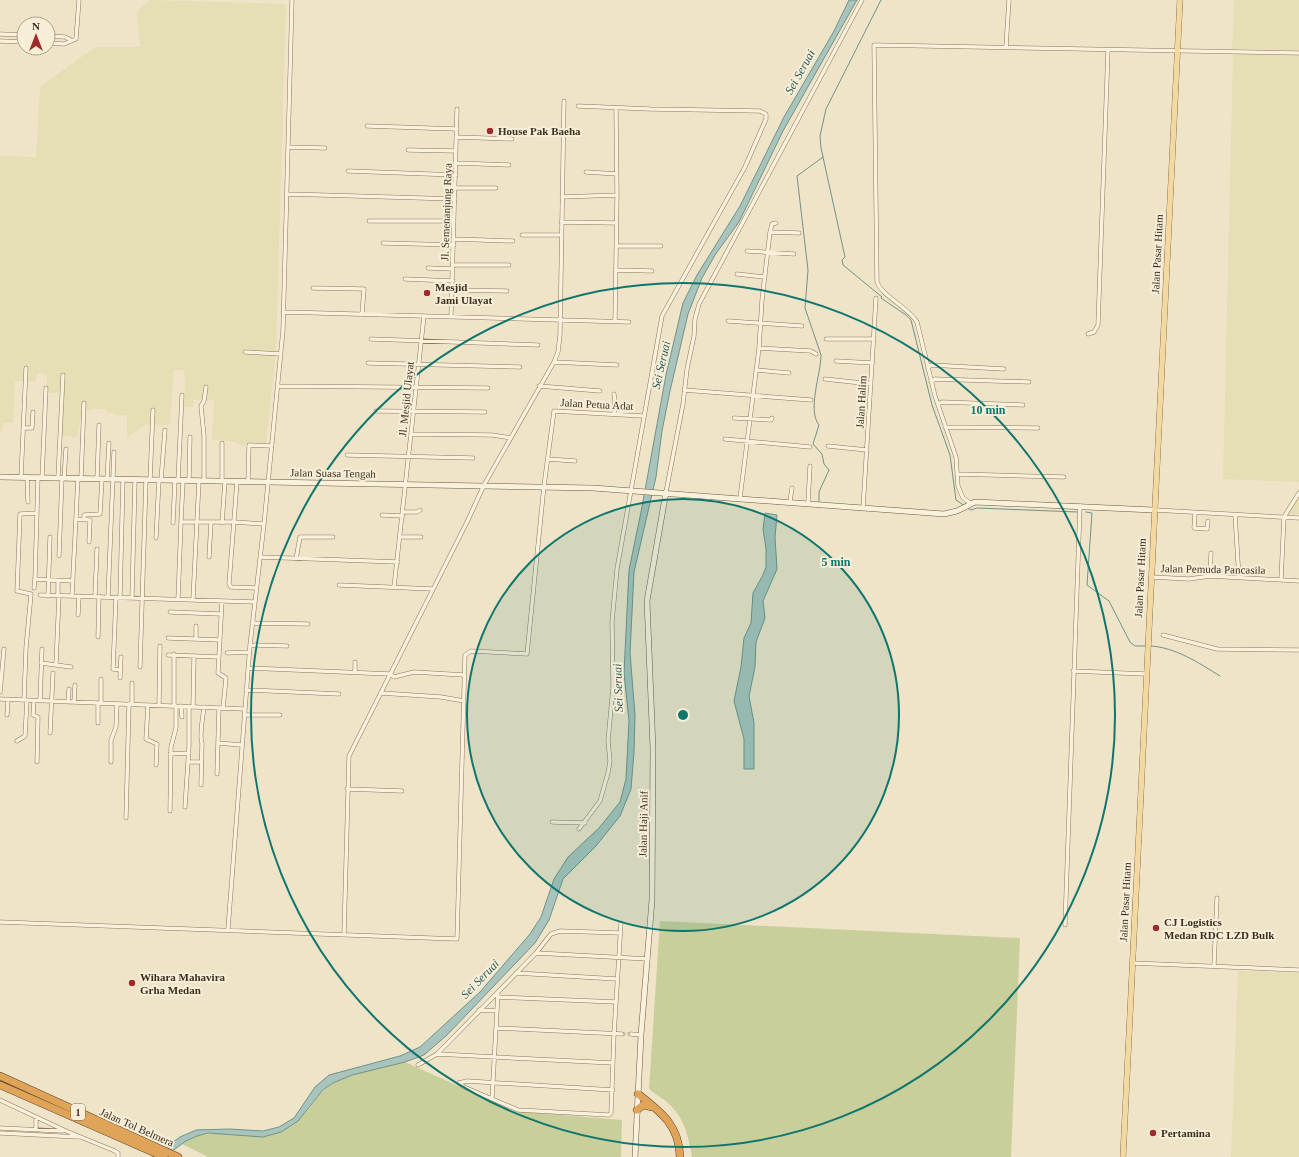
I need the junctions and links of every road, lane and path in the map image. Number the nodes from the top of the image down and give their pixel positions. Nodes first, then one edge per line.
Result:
1 (79, 0) edge
2 (292, 0) edge
3 (862, 0) edge
4 (1009, 0) edge
5 (1180, 0) edge
6 (0, 34) edge
7 (16, 35) edge
8 (56, 36) edge
9 (71, 40) junction
10 (0, 41) edge
11 (16, 42) edge
12 (56, 44) edge
13 (1006, 48) junction
14 (1108, 50) junction
15 (1177, 51) junction
16 (1299, 53) edge
17 (564, 101) dead end
18 (578, 106) dead end
19 (616, 108) junction
20 (457, 109) dead end
21 (367, 126) dead end
22 (457, 128) junction
23 (457, 137) junction
24 (512, 139) dead end
25 (288, 147) junction
26 (325, 148) dead end
27 (408, 150) dead end
28 (456, 151) junction
29 (456, 163) junction
30 (509, 165) dead end
31 (348, 171) dead end
32 (586, 172) dead end
33 (617, 174) junction
34 (456, 175) junction
35 (455, 188) junction
36 (496, 188) dead end
37 (288, 194) junction
38 (617, 195) junction
39 (562, 197) junction
40 (455, 199) junction
41 (369, 221) dead end
42 (454, 221) junction
43 (562, 222) junction
44 (616, 223) junction
45 (776, 223) dead end
46 (770, 232) junction
47 (800, 233) dead end
48 (522, 235) dead end
49 (561, 235) junction
50 (454, 239) junction
51 (513, 240) dead end
52 (383, 244) dead end
53 (454, 245) junction
54 (616, 246) junction
55 (661, 246) dead end
56 (747, 251) dead end
57 (768, 253) junction
58 (794, 254) dead end
59 (509, 265) dead end
60 (453, 266) junction
61 (428, 268) dead end
62 (615, 270) junction
63 (652, 271) dead end
64 (737, 274) dead end
65 (765, 276) junction
66 (405, 279) dead end
67 (453, 281) junction
68 (313, 288) dead end
69 (452, 290) junction
70 (507, 291) dead end
71 (876, 298) dead end
72 (284, 312) junction
73 (362, 314) junction
74 (424, 316) junction
75 (451, 316) junction
76 (559, 320) junction
77 (728, 321) dead end
78 (615, 322) junction
79 (628, 322) dead end
80 (761, 324) junction
81 (802, 326) dead end
82 (1088, 334) dead end
83 (371, 339) dead end
84 (826, 339) dead end
85 (874, 339) junction
86 (421, 341) junction
87 (538, 345) dead end
88 (759, 348) junction
89 (245, 352) dead end
90 (281, 354) junction
91 (816, 354) dead end
92 (836, 361) dead end
93 (554, 362) junction
94 (368, 363) dead end
95 (872, 363) junction
96 (418, 364) junction
97 (617, 365) dead end
98 (520, 367) dead end
99 (26, 368) dead end
100 (928, 368) junction
101 (1004, 369) dead end
102 (756, 370) junction
103 (789, 373) dead end
104 (63, 375) dead end
105 (825, 379) dead end
106 (931, 382) junction
107 (1029, 382) dead end
108 (871, 384) junction
109 (206, 386) dead end
110 (278, 386) junction
111 (539, 386) junction
112 (416, 387) junction
113 (46, 388) dead end
114 (488, 388) dead end
115 (600, 390) dead end
116 (684, 390) junction
117 (614, 394) dead end
118 (182, 395) dead end
119 (752, 395) junction
120 (811, 400) dead end
121 (84, 403) dead end
122 (938, 404) junction
123 (1023, 405) dead end
124 (154, 410) dead end
125 (376, 410) dead end
126 (414, 410) junction
127 (33, 412) dead end
128 (485, 412) dead end
129 (614, 414) junction
130 (643, 416) junction
131 (734, 418) dead end
132 (772, 418) dead end
133 (749, 419) junction
134 (99, 425) dead end
135 (945, 427) junction
136 (23, 428) junction
137 (1038, 428) dead end
138 (165, 430) dead end
139 (411, 434) junction
140 (190, 437) dead end
141 (508, 437) junction
142 (726, 439) dead end
143 (746, 442) junction
144 (109, 443) dead end
145 (222, 443) dead end
146 (271, 446) junction
147 (828, 446) dead end
148 (810, 447) dead end
149 (66, 449) dead end
150 (867, 450) junction
151 (114, 452) dead end
152 (347, 455) dead end
153 (409, 457) junction
154 (473, 458) dead end
155 (548, 459) junction
156 (575, 461) dead end
157 (810, 466) dead end
158 (957, 474) junction
159 (0, 477) edge
160 (21, 477) junction
161 (28, 477) junction
162 (1064, 477) dead end
163 (40, 478) junction
164 (61, 478) junction
165 (79, 478) junction
166 (105, 479) junction
167 (123, 479) junction
168 (135, 480) junction
169 (148, 480) junction
170 (160, 480) junction
171 (181, 481) junction
172 (202, 481) junction
173 (223, 481) junction
174 (237, 482) junction
175 (248, 482) junction
176 (268, 482) junction
177 (406, 484) junction
178 (484, 485) junction
179 (544, 486) junction
180 (792, 488) dead end
181 (630, 490) junction
182 (666, 492) junction
183 (1299, 493) edge
184 (740, 498) junction
185 (790, 501) junction
186 (28, 502) dead end
187 (808, 503) junction
188 (969, 503) junction
189 (1080, 506) junction
190 (863, 508) junction
191 (420, 510) dead end
192 (1153, 510) junction
193 (1195, 512) junction
194 (37, 513) junction
195 (403, 514) junction
196 (382, 515) dead end
197 (1235, 515) junction
198 (1284, 517) junction
199 (76, 518) junction
200 (1299, 518) edge
201 (84, 519) junction
202 (1208, 521) dead end
203 (181, 522) junction
204 (198, 522) junction
205 (233, 522) junction
206 (173, 523) dead end
207 (211, 523) junction
208 (222, 523) junction
209 (264, 524) junction
210 (50, 537) dead end
211 (333, 537) dead end
212 (400, 537) junction
213 (421, 537) dead end
214 (156, 538) dead end
215 (88, 542) dead end
216 (97, 549) dead end
217 (1211, 553) dead end
218 (59, 556) dead end
219 (209, 557) dead end
220 (260, 557) junction
221 (296, 559) junction
222 (398, 562) junction
223 (1210, 576) junction
224 (1150, 577) junction
225 (1239, 578) junction
226 (35, 579) junction
227 (48, 580) junction
228 (1281, 580) junction
229 (1299, 581) edge
230 (58, 582) junction
231 (73, 582) junction
232 (339, 585) dead end
233 (394, 587) junction
234 (34, 588) dead end
235 (256, 588) junction
236 (433, 589) junction
237 (40, 595) dead end
238 (48, 596) junction
239 (59, 596) junction
240 (72, 596) junction
241 (79, 596) junction
242 (97, 596) junction
243 (108, 597) junction
244 (118, 597) junction
245 (132, 598) junction
246 (142, 598) junction
247 (178, 599) junction
248 (193, 599) junction
249 (222, 601) junction
250 (255, 602) junction
251 (170, 612) dead end
252 (221, 614) junction
253 (78, 615) dead end
254 (252, 623) junction
255 (308, 624) dead end
256 (196, 626) dead end
257 (1163, 636) dead end
258 (98, 637) dead end
259 (168, 638) dead end
260 (196, 639) junction
261 (220, 640) junction
262 (250, 645) junction
263 (160, 646) dead end
264 (287, 646) dead end
265 (4, 649) dead end
266 (42, 649) dead end
267 (1299, 650) edge
268 (249, 652) junction
269 (227, 653) dead end
270 (174, 654) junction
271 (168, 655) dead end
272 (194, 656) junction
273 (122, 657) dead end
274 (219, 657) junction
275 (355, 662) dead end
276 (41, 663) junction
277 (1, 664) edge
278 (56, 664) junction
279 (71, 667) dead end
280 (140, 667) dead end
281 (248, 668) junction
282 (121, 670) junction
283 (1073, 671) junction
284 (356, 672) junction
285 (53, 673) dead end
286 (390, 674) junction
287 (1146, 674) junction
288 (464, 675) junction
289 (120, 678) dead end
290 (101, 679) dead end
291 (132, 683) dead end
292 (75, 685) dead end
293 (69, 689) dead end
294 (246, 690) junction
295 (0, 692) edge
296 (381, 693) junction
297 (338, 694) dead end
298 (0, 699) edge
299 (8, 700) junction
300 (25, 700) junction
301 (34, 701) junction
302 (40, 701) junction
303 (52, 701) junction
304 (464, 701) junction
305 (68, 702) junction
306 (74, 702) junction
307 (100, 703) junction
308 (117, 704) junction
309 (130, 704) junction
310 (148, 705) junction
311 (159, 705) junction
312 (175, 706) junction
313 (182, 706) junction
314 (191, 707) junction
315 (204, 707) junction
316 (221, 708) junction
317 (244, 709) junction
318 (7, 715) dead end
319 (244, 715) junction
320 (280, 716) dead end
321 (182, 717) dead end
322 (98, 723) dead end
323 (50, 733) dead end
324 (17, 741) dead end
325 (218, 743) junction
326 (241, 745) junction
327 (189, 753) junction
328 (170, 754) junction
329 (37, 762) dead end
330 (110, 762) dead end
331 (188, 762) junction
332 (201, 762) junction
333 (156, 765) dead end
334 (217, 774) dead end
335 (201, 785) dead end
336 (347, 789) junction
337 (402, 791) dead end
338 (185, 807) dead end
339 (170, 811) dead end
340 (126, 818) dead end
341 (552, 822) dead end
342 (585, 823) junction
343 (579, 829) dead end
344 (1217, 898) dead end
345 (0, 922) edge
346 (621, 923) dead end
347 (1064, 925) dead end
348 (228, 929) junction
349 (620, 933) junction
350 (344, 934) junction
351 (536, 953) junction
352 (618, 957) junction
353 (648, 959) junction
354 (1132, 963) junction
355 (1214, 966) junction
356 (1299, 970) edge
357 (516, 973) junction
358 (617, 979) junction
359 (498, 992) junction
360 (498, 997) junction
361 (616, 1002) junction
362 (479, 1010) junction
363 (497, 1011) junction
364 (497, 1028) junction
365 (614, 1034) junction
366 (622, 1034) tunnel mouth
367 (631, 1034) tunnel mouth
368 (641, 1035) junction
369 (438, 1054) junction
370 (494, 1057) junction
371 (613, 1063) junction
372 (418, 1065) dead end
373 (0, 1076) edge
374 (493, 1083) junction
375 (0, 1085) edge
376 (613, 1090) junction
377 (638, 1094) junction
378 (492, 1099) junction
379 (0, 1100) edge
380 (637, 1110) junction
381 (36, 1117) junction
382 (0, 1128) edge
383 (36, 1130) junction
384 (66, 1131) junction
385 (0, 1133) edge
386 (82, 1137) junction
387 (154, 1150) junction
388 (176, 1156) edge
389 (118, 1157) edge
390 (164, 1157) edge
391 (635, 1157) edge
392 (679, 1157) edge
393 (1123, 1157) edge

1 - 9 street
2 - 25 street
3 - 116 street
4 - 13 street
5 - 15 main road, Jalan Pasar Hitam
6 - 7 street
8 - 9 street
9 - 12 street
10 - 11 street
13 - 14 street
13 - 100 street
14 - 15 street
14 - 82 street
15 - 16 street
15 - 192 main road, Jalan Pasar Hitam
17 - 39 street
18 - 19 street
19 - 33 street
19 - 130 street
20 - 22 street, Jl. Semenanjung Raya
21 - 22 street
22 - 23 street, Jl. Semenanjung Raya
23 - 24 street
23 - 28 street, Jl. Semenanjung Raya
25 - 26 street
25 - 37 street
27 - 28 street
28 - 29 street, Jl. Semenanjung Raya
29 - 30 street
29 - 34 street, Jl. Semenanjung Raya
31 - 34 street
32 - 33 street
33 - 38 street
34 - 35 street, Jl. Semenanjung Raya
35 - 36 street
35 - 40 street, Jl. Semenanjung Raya
37 - 40 street
37 - 72 street
38 - 39 street
38 - 44 street
39 - 43 street
40 - 42 street, Jl. Semenanjung Raya
41 - 42 street
42 - 50 street, Jl. Semenanjung Raya
43 - 44 street
43 - 49 street
44 - 54 street
45 - 46 street
46 - 47 street
46 - 57 street
48 - 49 street
49 - 76 street
50 - 51 street
50 - 53 street, Jl. Semenanjung Raya
52 - 53 street
53 - 60 street, Jl. Semenanjung Raya
54 - 55 street
54 - 62 street
56 - 57 street
57 - 58 street
57 - 65 street
59 - 60 street
60 - 61 street
60 - 67 street, Jl. Semenanjung Raya
62 - 63 street
62 - 78 street
64 - 65 street
65 - 80 street
66 - 67 street
67 - 69 street, Jl. Semenanjung Raya
68 - 73 street
69 - 70 street
69 - 75 street, Jl. Semenanjung Raya
71 - 85 street, Jalan Halim
72 - 73 street
72 - 90 street
73 - 74 street
74 - 75 street
74 - 86 street, Jl. Mesjid Ulayat
75 - 76 street
76 - 78 street
76 - 93 street
77 - 80 street
78 - 79 street
80 - 81 street
80 - 88 street
83 - 86 street
84 - 85 street
85 - 95 street, Jalan Halim
86 - 87 street
86 - 96 street, Jl. Mesjid Ulayat
88 - 91 street
88 - 102 street
89 - 90 street
90 - 110 street
92 - 95 street
93 - 97 street
93 - 111 street
94 - 96 street
95 - 108 street, Jalan Halim
96 - 98 street
96 - 112 street, Jl. Mesjid Ulayat
99 - 136 street
100 - 101 street
100 - 106 street
102 - 103 street
102 - 119 street
104 - 164 street
105 - 108 street
106 - 107 street
106 - 122 street
108 - 150 street, Jalan Halim
109 - 172 street
110 - 112 street
110 - 146 street
111 - 115 street
111 - 141 street
112 - 114 street
112 - 126 street, Jl. Mesjid Ulayat
113 - 163 street
116 - 119 street
116 - 182 street
117 - 129 street
118 - 171 street
119 - 120 street
119 - 133 street
121 - 165 street
122 - 123 street
122 - 135 street
124 - 169 street
125 - 126 street
126 - 128 street
126 - 139 street, Jl. Mesjid Ulayat
127 - 136 street
129 - 130 street, Jalan Petua Adat
129 - 155 street, Jalan Petua Adat
130 - 181 street
131 - 133 street
132 - 133 street
133 - 143 street
134 - 166 street
135 - 137 street
135 - 158 street
136 - 160 street
138 - 170 street
139 - 141 street
139 - 153 street, Jl. Mesjid Ulayat
140 - 171 street
141 - 178 street
142 - 143 street
143 - 148 street
143 - 184 street
144 - 166 street
145 - 173 street
146 - 175 street
146 - 176 street
147 - 150 street
149 - 164 street
150 - 190 street, Jalan Halim
151 - 166 street
152 - 153 street
153 - 154 street
153 - 177 street, Jl. Mesjid Ulayat
155 - 156 street
155 - 179 street, Jalan Petua Adat
157 - 187 street
158 - 162 street
158 - 188 street
159 - 160 main road, Jalan Suasa Tengah
160 - 161 main road, Jalan Suasa Tengah
161 - 163 main road, Jalan Suasa Tengah
161 - 186 street
163 - 164 main road, Jalan Suasa Tengah
163 - 194 street
164 - 165 main road, Jalan Suasa Tengah
164 - 218 street
165 - 166 main road, Jalan Suasa Tengah
165 - 199 street
166 - 167 main road, Jalan Suasa Tengah
166 - 201 street
166 - 243 street
167 - 168 main road, Jalan Suasa Tengah
167 - 244 street
168 - 169 main road, Jalan Suasa Tengah
168 - 245 street
169 - 170 main road, Jalan Suasa Tengah
169 - 246 street
170 - 171 main road, Jalan Suasa Tengah
170 - 214 street
171 - 172 main road, Jalan Suasa Tengah
171 - 203 street
171 - 206 street
172 - 173 main road, Jalan Suasa Tengah
172 - 204 street
173 - 174 main road, Jalan Suasa Tengah
173 - 208 street
174 - 175 main road, Jalan Suasa Tengah
174 - 205 street
175 - 176 main road, Jalan Suasa Tengah
176 - 177 main road, Jalan Suasa Tengah
176 - 209 street
177 - 178 main road, Jalan Suasa Tengah
177 - 195 street, Jl. Mesjid Ulayat
178 - 179 main road, Jalan Suasa Tengah
178 - 236 street
179 - 181 main road, Jalan Suasa Tengah
179 - 288 street, Jalan Petua Adat
180 - 185 street
181 - 182 main road, Jalan Suasa Tengah
181 - 342 street
182 - 184 main road, Jalan Suasa Tengah
182 - 353 main road, Jalan Haji Anif
183 - 198 street
184 - 185 main road, Jalan Suasa Tengah
185 - 187 main road, Jalan Suasa Tengah
187 - 190 main road, Jalan Suasa Tengah
188 - 189 main road
188 - 190 main road, Jalan Suasa Tengah
189 - 192 main road
189 - 283 street
191 - 195 street
192 - 193 street
192 - 224 main road, Jalan Pasar Hitam
193 - 197 street
193 - 202 street
194 - 226 street
194 - 300 street
195 - 196 street
195 - 212 street, Jl. Mesjid Ulayat
197 - 198 street
197 - 225 street
198 - 200 street
198 - 228 street
199 - 201 street
199 - 231 street
201 - 215 street
203 - 204 street
203 - 247 street
204 - 207 street
204 - 248 street
205 - 208 street
205 - 209 street
205 - 235 street
207 - 208 street
207 - 219 street
209 - 220 street
210 - 227 street
211 - 221 street
212 - 213 street
212 - 222 street, Jl. Mesjid Ulayat
216 - 242 street
217 - 223 street
220 - 221 street
220 - 235 street
221 - 222 street
222 - 233 street, Jl. Mesjid Ulayat
223 - 224 street, Jalan Pemuda Pancasila
223 - 225 street, Jalan Pemuda Pancasila
224 - 287 main road, Jalan Pasar Hitam
225 - 228 street, Jalan Pemuda Pancasila
226 - 227 street
226 - 234 street
227 - 230 street
227 - 238 street
228 - 229 street, Jalan Pemuda Pancasila
230 - 231 street
230 - 239 street
231 - 240 street
232 - 233 street
233 - 236 street
235 - 250 street
236 - 286 street
237 - 238 street
238 - 239 street
239 - 240 street
239 - 278 street
240 - 241 street
241 - 242 street
241 - 253 street
242 - 243 street
242 - 258 street
243 - 244 street
244 - 245 street
244 - 282 street
245 - 246 street
246 - 247 street
246 - 280 street
247 - 248 street
248 - 249 street
249 - 250 street
249 - 252 street
250 - 254 street
251 - 252 street
252 - 261 street
254 - 255 street
254 - 262 street
256 - 260 street
257 - 267 street
259 - 260 street
260 - 261 street
261 - 274 street
262 - 264 street
262 - 268 street
263 - 311 street
265 - 277 street
266 - 276 street
268 - 269 street
268 - 281 street
270 - 271 street
270 - 272 street
270 - 312 street
272 - 274 street
272 - 314 street
273 - 282 street
274 - 316 street
275 - 284 street
276 - 278 street
276 - 302 street
277 - 295 street
278 - 279 street
281 - 284 street
281 - 294 street
282 - 289 street
283 - 287 street
283 - 347 street
284 - 286 street
285 - 303 street
286 - 288 street
286 - 296 street
287 - 354 main road, Jalan Pasar Hitam
288 - 304 street
290 - 307 street
291 - 309 street
292 - 306 street
293 - 305 street
294 - 297 street
294 - 317 street
296 - 304 street
296 - 336 street
298 - 299 street
299 - 300 street
299 - 318 street
300 - 301 street
300 - 324 street
301 - 302 street
301 - 329 street
302 - 303 street
303 - 305 street
303 - 323 street
304 - 350 street
305 - 306 street
306 - 307 street
307 - 308 street
307 - 322 street
308 - 309 street
308 - 330 street
309 - 310 street
309 - 340 street
310 - 311 street
310 - 333 street
311 - 312 street
312 - 313 street
312 - 328 street
313 - 314 street
313 - 321 street
314 - 315 street
314 - 327 street
315 - 316 street
315 - 332 street
316 - 317 street
316 - 325 street
317 - 319 street
319 - 320 street
319 - 326 street
325 - 326 street
325 - 334 street
326 - 348 street
327 - 328 street
327 - 331 street
328 - 339 street
331 - 332 street
331 - 338 street
332 - 335 street
336 - 337 street
336 - 350 street
341 - 342 street
342 - 343 street
344 - 355 street
345 - 348 street
346 - 349 street
348 - 350 street
349 - 351 street
349 - 352 street
351 - 352 street
351 - 357 street
352 - 353 street
352 - 358 street
353 - 368 main road, Jalan Haji Anif
354 - 355 street
354 - 393 main road, Jalan Pasar Hitam
355 - 356 street
357 - 358 street
357 - 359 street
358 - 361 street
359 - 360 street
359 - 362 street
360 - 361 street
360 - 363 street
361 - 365 street
362 - 363 street
362 - 369 street
363 - 364 street
364 - 365 street
364 - 370 street
365 - 366 street
365 - 371 street
367 - 368 street
368 - 377 main road, Jalan Haji Anif
369 - 370 street
369 - 372 street
370 - 371 street
370 - 374 street
371 - 376 street
373 - 387 highway, Jalan Tol Belmera / 1
374 - 376 street
374 - 378 street
374 - 378 street
375 - 387 highway, Jalan Tol Belmera / 1
376 - 378 street
377 - 380 main road, Jalan Haji Anif
377 - 392 highway
379 - 381 street
380 - 391 main road, Jalan Haji Anif
380 - 392 highway
381 - 383 street
381 - 384 street
382 - 383 street
383 - 384 street
384 - 386 street
385 - 386 street
386 - 389 street
387 - 388 highway, Jalan Tol Belmera / 1
387 - 390 highway, Jalan Tol Belmera / 1

